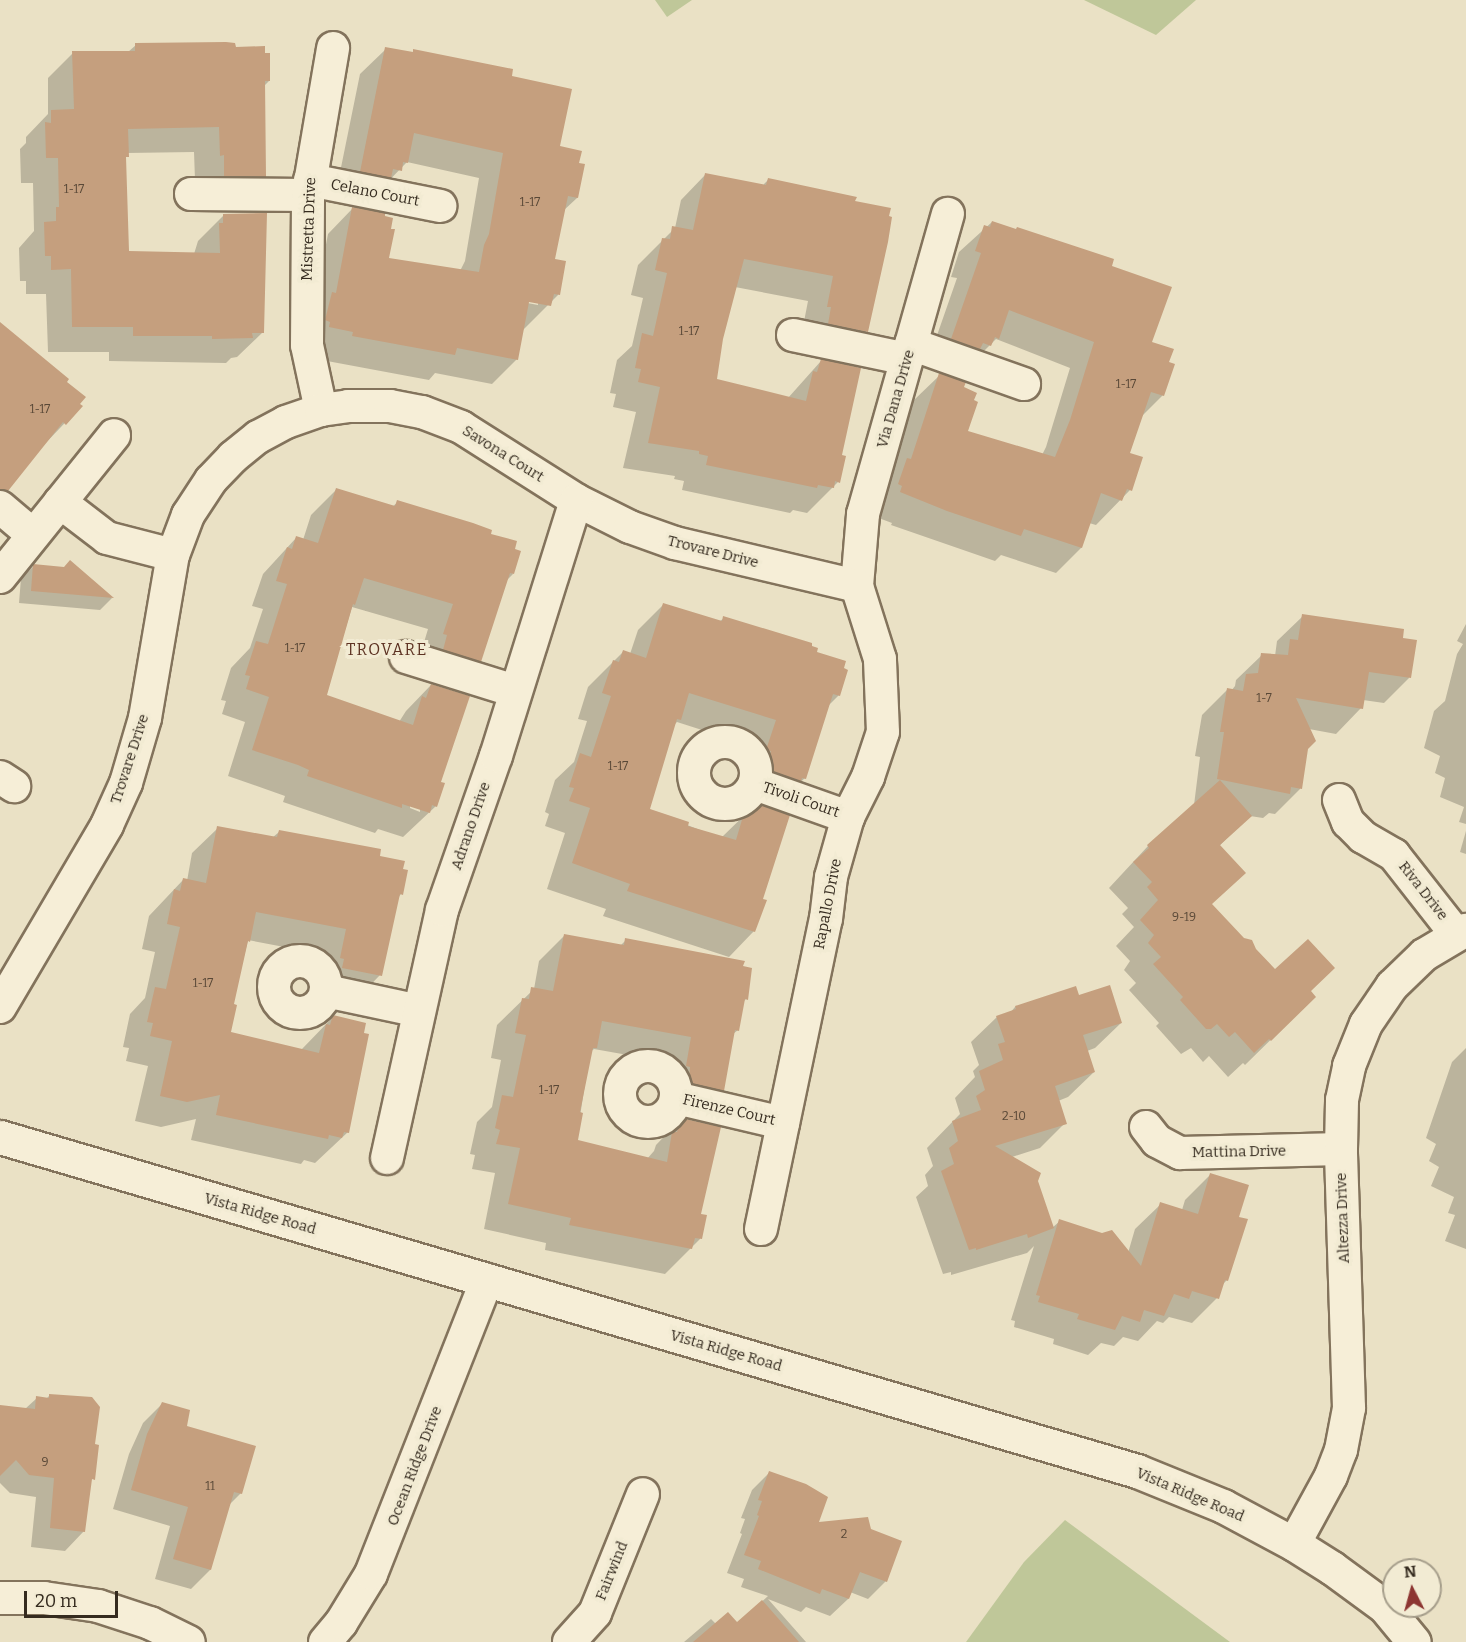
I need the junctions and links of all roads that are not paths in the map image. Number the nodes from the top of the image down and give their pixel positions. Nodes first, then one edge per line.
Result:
1 (333, 48) dead end
2 (309, 188) junction
3 (191, 194) dead end
4 (440, 206) dead end
5 (948, 214) dead end
6 (793, 334) dead end
7 (909, 352) junction
8 (1024, 384) dead end
9 (321, 410) junction
10 (114, 435) dead end
11 (576, 500) junction
12 (60, 502) junction
13 (0, 507) edge
14 (33, 536) junction
15 (173, 555) junction
16 (0, 577) edge
17 (857, 586) junction
18 (406, 657) dead end
19 (515, 691) junction
20 (755, 784) dead end
21 (1339, 800) dead end
22 (848, 817) junction
23 (1461, 932) edge
24 (326, 991) dead end
25 (0, 1008) edge
26 (419, 1011) junction
27 (676, 1098) dead end
28 (783, 1123) junction
29 (1146, 1128) dead end
30 (0, 1137) edge
31 (1341, 1149) junction
32 (387, 1158) dead end
33 (761, 1229) dead end
34 (487, 1280) junction
35 (643, 1494) dead end
36 (1294, 1544) junction
37 (0, 1598) edge
38 (189, 1642) edge
39 (325, 1642) edge
40 (569, 1642) edge
41 (1414, 1642) edge

1 - 2 street, Mistretta Drive
2 - 3 street
2 - 4 street, Celano Court
2 - 9 street, Mistretta Drive
5 - 7 street, Via Dana Drive
6 - 7 street
7 - 8 street
7 - 17 street, Via Dana Drive
9 - 11 street, Savona Court
9 - 15 street, Savona Court
10 - 12 street
11 - 17 street, Trovare Drive
11 - 19 street, Adrano Drive
12 - 14 street
12 - 15 street
13 - 14 street
14 - 16 street
15 - 25 street, Trovare Drive
17 - 22 street, Rapallo Drive
18 - 19 street
19 - 26 street, Adrano Drive
20 - 22 street, Tivoli Court
21 - 23 street, Riva Drive
22 - 28 street, Rapallo Drive
23 - 31 street, Altezza Drive
24 - 26 street
26 - 32 street, Adrano Drive
27 - 28 street, Firenze Court
28 - 33 street, Rapallo Drive
29 - 31 street, Mattina Drive
30 - 34 street, Vista Ridge Road
31 - 36 street, Altezza Drive
34 - 36 street, Vista Ridge Road
34 - 39 street, Ocean Ridge Drive
35 - 40 street, Fairwind
36 - 41 street, Vista Ridge Road
37 - 38 street

